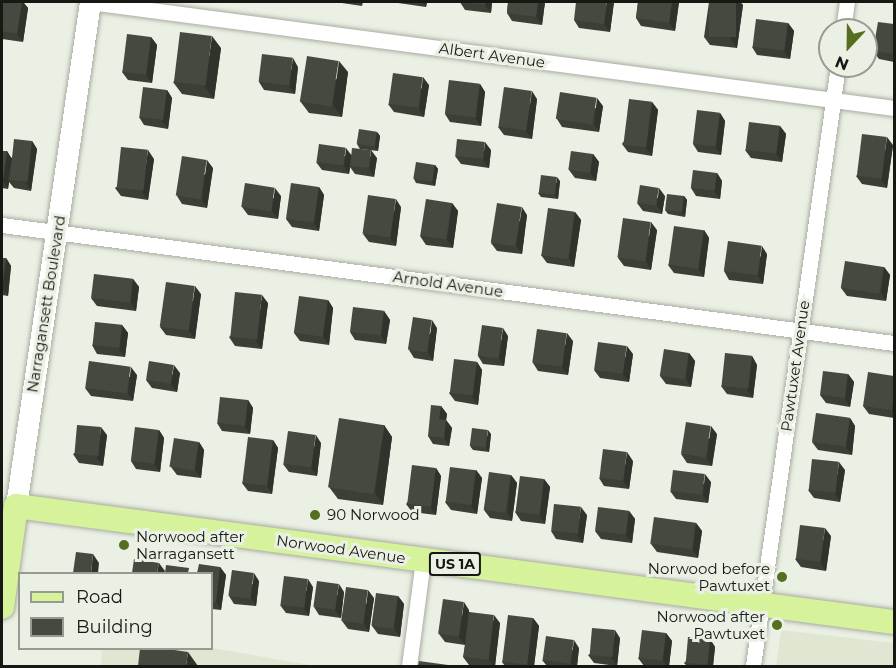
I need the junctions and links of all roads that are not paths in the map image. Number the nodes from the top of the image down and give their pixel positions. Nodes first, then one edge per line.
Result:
1 (90, 2) edge
2 (847, 2) edge
3 (845, 18) edge
4 (836, 78) edge
5 (833, 100) junction
6 (894, 108) edge
7 (2, 225) edge
8 (57, 232) junction
9 (800, 331) junction
10 (894, 343) edge
11 (9, 505) edge
12 (423, 560) junction
13 (761, 604) junction
14 (2, 607) edge
15 (894, 622) edge
16 (409, 666) edge
17 (753, 666) edge

1 - 5 street, Albert Avenue
1 - 8 street, Narragansett Boulevard
2 - 3 street
4 - 5 street, Pawtuxet Avenue
5 - 6 street, Albert Avenue
5 - 9 street, Pawtuxet Avenue
7 - 8 street, Arnold Avenue
8 - 9 street, Arnold Avenue
8 - 11 street, Narragansett Boulevard
9 - 10 street, Arnold Avenue
9 - 13 street, Pawtuxet Avenue
11 - 12 main road, Norwood Avenue / US 1A
11 - 14 main road, Narragansett Boulevard
12 - 13 main road, Norwood Avenue / US 1A
12 - 16 street
13 - 15 main road, Norwood Avenue / US 1A
13 - 17 street, Pawtuxet Avenue

